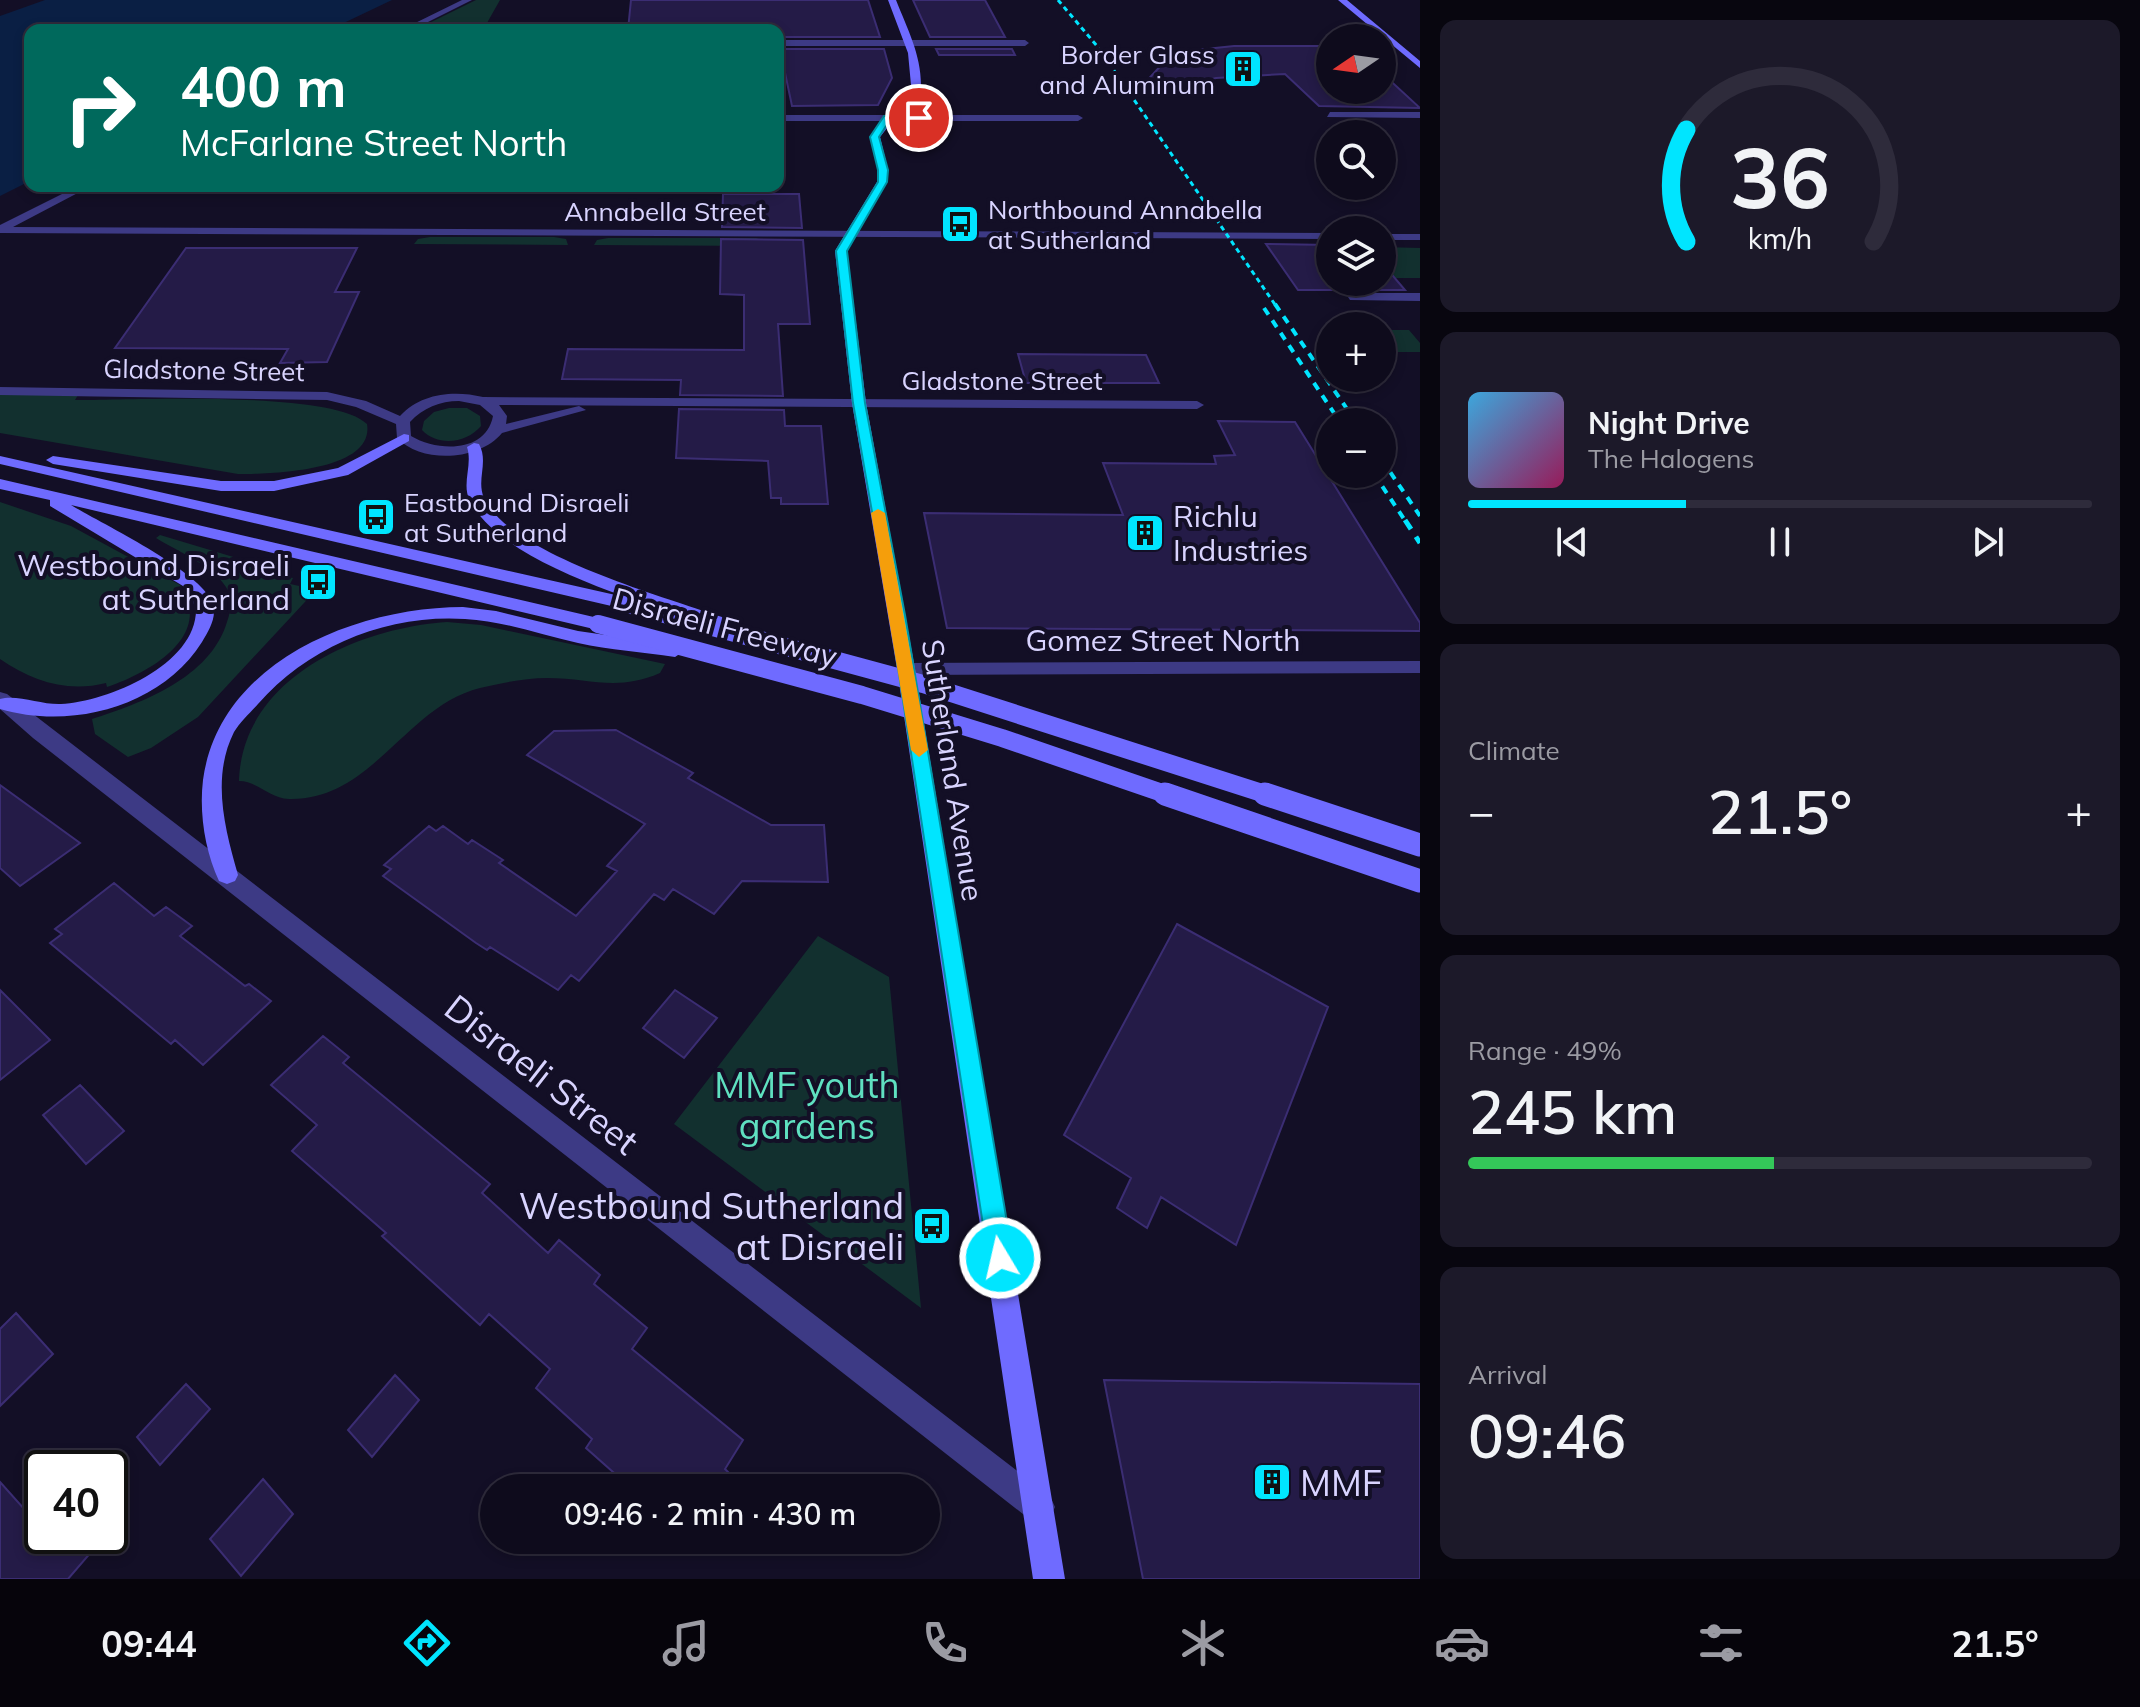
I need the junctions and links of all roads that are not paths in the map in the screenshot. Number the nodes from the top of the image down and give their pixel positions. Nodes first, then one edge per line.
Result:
1 (468, 0) edge
2 (892, 0) edge
3 (1342, 0) edge
4 (418, 24) edge
5 (784, 43) edge
6 (908, 43) junction
7 (1025, 43) dead end
8 (1420, 65) edge
9 (1330, 115) dead end
10 (1420, 115) edge
11 (784, 118) edge
12 (887, 118) junction
13 (1078, 118) dead end
14 (74, 192) edge
15 (0, 229) edge
16 (851, 234) junction
17 (1316, 236) edge
18 (1396, 237) edge
19 (1420, 237) edge
20 (1354, 297) dead end
21 (1420, 297) edge
22 (0, 391) edge
23 (483, 401) junction
24 (614, 402) junction
25 (859, 403) junction
26 (1197, 405) dead end
27 (404, 430) junction
28 (498, 430) junction
29 (474, 447) junction
30 (0, 453) edge
31 (0, 460) edge
32 (0, 484) edge
33 (38, 493) junction
34 (752, 635) junction
35 (730, 659) junction
36 (1420, 667) edge
37 (906, 669) junction
38 (3, 702) edge
39 (1420, 845) edge
40 (227, 875) junction
41 (1420, 881) edge
42 (1039, 1507) junction
43 (1049, 1579) edge

1 - 4 street
2 - 6 main road
3 - 8 main road
5 - 6 street
6 - 7 street
6 - 12 main road
9 - 10 street
11 - 12 street
12 - 13 street
12 - 16 main road, Sutherland Avenue
14 - 15 street
15 - 16 street, Annabella Street
16 - 17 street, Annabella Street
16 - 25 main road, Sutherland Avenue
18 - 19 street
20 - 21 street
22 - 27 street, Gladstone Street
23 - 24 street, Gladstone Street
23 - 27 street, Gladstone Street
23 - 28 street
24 - 25 street, Gladstone Street
24 - 28 street, Gladstone Street
25 - 26 street, Gladstone Street
25 - 37 main road, Sutherland Avenue
27 - 29 street, Gladstone Street
27 - 30 main road
28 - 29 street, Gladstone Street
29 - 34 main road, bridge
31 - 34 main road, Disraeli Freeway, bridge
32 - 33 main road, Disraeli Freeway
33 - 35 main road, Disraeli Freeway, bridge
33 - 38 main road
34 - 39 main road, Disraeli Freeway, bridge
35 - 40 main road, bridge
35 - 41 main road, Disraeli Freeway, bridge
36 - 37 street, Gomez Street North
37 - 42 main road, Sutherland Avenue
38 - 40 street, Disraeli Street
40 - 42 street, Disraeli Street
42 - 43 main road, Sutherland Avenue

